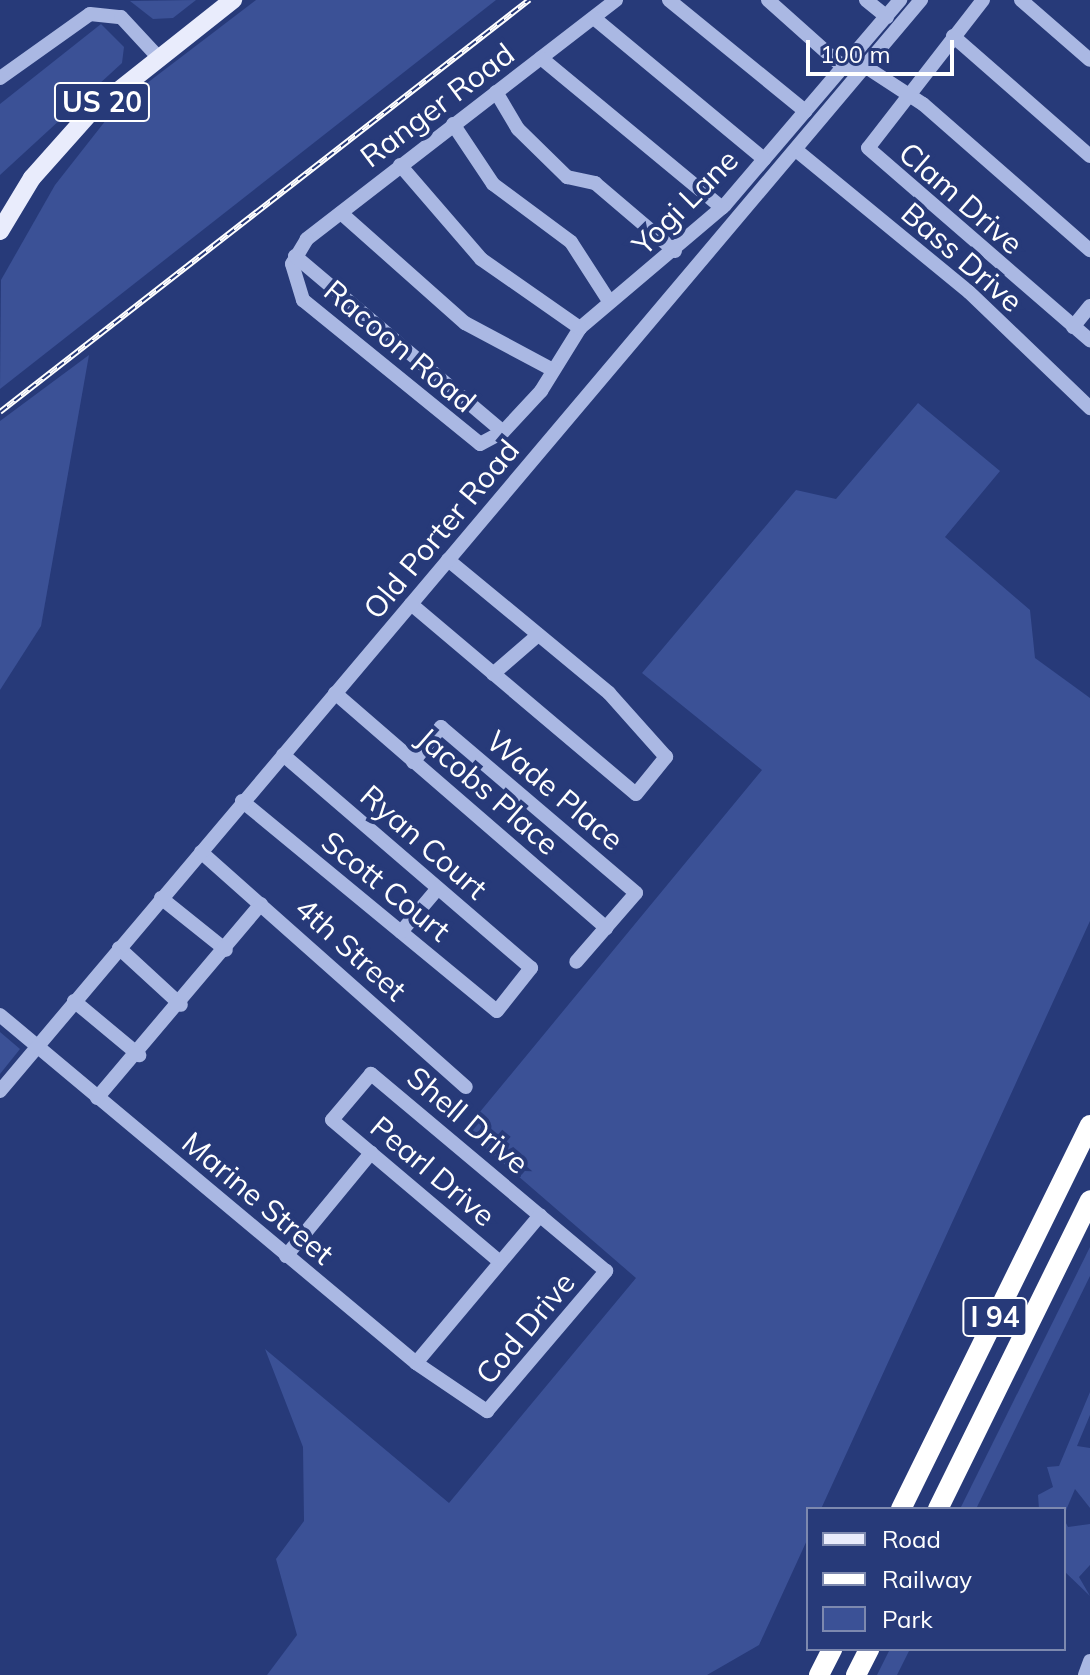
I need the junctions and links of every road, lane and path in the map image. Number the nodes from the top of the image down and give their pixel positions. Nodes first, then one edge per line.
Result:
1 (233, 0) edge
2 (616, 0) edge
3 (669, 0) edge
4 (768, 0) edge
5 (866, 0) edge
6 (900, 0) edge
7 (921, 0) edge
8 (983, 0) edge
9 (1021, 0) edge
10 (111, 6) edge
11 (887, 17) junction
12 (594, 18) junction
13 (953, 36) junction
14 (158, 57) junction
15 (541, 58) junction
16 (1090, 60) edge
17 (843, 67) junction
18 (866, 67) junction
19 (0, 78) edge
20 (496, 92) junction
21 (907, 94) junction
22 (805, 111) junction
23 (453, 124) junction
24 (796, 150) junction
25 (1090, 156) edge
26 (764, 159) junction
27 (400, 165) junction
28 (722, 208) junction
29 (341, 213) junction
30 (0, 231) edge
31 (1090, 250) edge
32 (675, 251) junction
33 (295, 256) junction
34 (609, 301) junction
35 (1090, 306) edge
36 (1073, 327) junction
37 (580, 328) junction
38 (1090, 340) edge
39 (553, 370) junction
40 (1090, 408) edge
41 (503, 432) junction
42 (448, 560) junction
43 (411, 604) junction
44 (538, 635) junction
45 (493, 674) junction
46 (335, 693) junction
47 (283, 755) junction
48 (413, 762) junction
49 (242, 801) junction
50 (201, 852) junction
51 (438, 888) junction
52 (161, 898) junction
53 (261, 904) junction
54 (606, 928) junction
55 (401, 932) junction
56 (119, 948) junction
57 (226, 950) junction
58 (576, 962) dead end
59 (74, 1001) junction
60 (181, 1005) junction
61 (497, 1011) joint
62 (0, 1015) edge
63 (36, 1046) junction
64 (139, 1055) junction
65 (466, 1087) dead end
66 (0, 1091) edge
67 (97, 1098) junction
68 (332, 1120) joint
69 (1090, 1125) edge
70 (371, 1153) junction
71 (1090, 1200) edge
72 (540, 1215) junction
73 (286, 1256) junction
74 (500, 1262) junction
75 (416, 1363) junction
76 (489, 1410) joint
77 (902, 1507) edge
78 (939, 1507) edge
79 (831, 1651) edge
80 (868, 1651) edge
81 (1090, 1661) edge
82 (819, 1675) edge
83 (856, 1675) edge
84 (1085, 1675) edge

1 - 14 main road, US 20
2 - 12 street, Ranger Road
3 - 22 street
4 - 17 street
5 - 11 street
6 - 11 street, Yogi Lane
7 - 18 street, Old Porter Road
8 - 13 street
9 - 16 street
10 - 14 street
10 - 19 street
11 - 17 street, Yogi Lane
12 - 15 street, Ranger Road
12 - 26 street
13 - 21 street
13 - 25 street
14 - 30 main road, US 20
15 - 20 street, Ranger Road
15 - 28 street
17 - 18 street
17 - 22 street, Yogi Lane
18 - 21 street
18 - 24 street, Old Porter Road
20 - 23 street, Ranger Road
20 - 32 street
21 - 31 street
21 - 36 street, Clam Drive
22 - 26 street, Yogi Lane
23 - 27 street, Ranger Road
23 - 34 street
24 - 40 street, Bass Drive
24 - 42 street, Old Porter Road
26 - 28 street, Yogi Lane
27 - 29 street, Ranger Road
27 - 37 street
28 - 32 street, Yogi Lane
29 - 33 street, Ranger Road
29 - 39 street
32 - 34 street, Yogi Lane
33 - 41 street
33 - 41 street, Racoon Road
34 - 37 street, Yogi Lane
35 - 36 street
36 - 38 street
37 - 39 street, Yogi Lane
39 - 41 street, Yogi Lane
42 - 43 street, Old Porter Road
42 - 44 street
43 - 45 street
43 - 46 street, Old Porter Road
44 - 45 street
44 - 45 street
46 - 47 street, Old Porter Road
46 - 48 street, Jacobs Place
47 - 49 street, Old Porter Road
47 - 51 street, Ryan Court
48 - 54 street, Jacobs Place
48 - 54 street, Wade Place
49 - 50 street, Old Porter Road
49 - 55 street, Scott Court
50 - 52 street, Old Porter Road
50 - 53 street, 4th Street
51 - 55 street
51 - 61 street, Ryan Court
52 - 56 street, Old Porter Road
52 - 57 street
53 - 57 street
53 - 65 street, 4th Street
54 - 58 street
55 - 61 street, Scott Court
56 - 59 street, Old Porter Road
56 - 60 street
57 - 60 street
59 - 63 street, Old Porter Road
59 - 64 street
60 - 64 street
62 - 63 street, Marine Street
63 - 66 street, Old Porter Road
63 - 67 street, Marine Street
64 - 67 street
67 - 73 street, Marine Street
68 - 70 street, Pearl Drive
68 - 72 street, Shell Drive
69 - 77 highway, I 94
70 - 73 street
70 - 74 street, Pearl Drive
71 - 78 highway, I 94
72 - 74 street
72 - 76 street, Cod Drive
73 - 75 street, Marine Street
74 - 75 street
75 - 76 street, Marine Street
79 - 82 highway
80 - 83 highway
81 - 84 street

